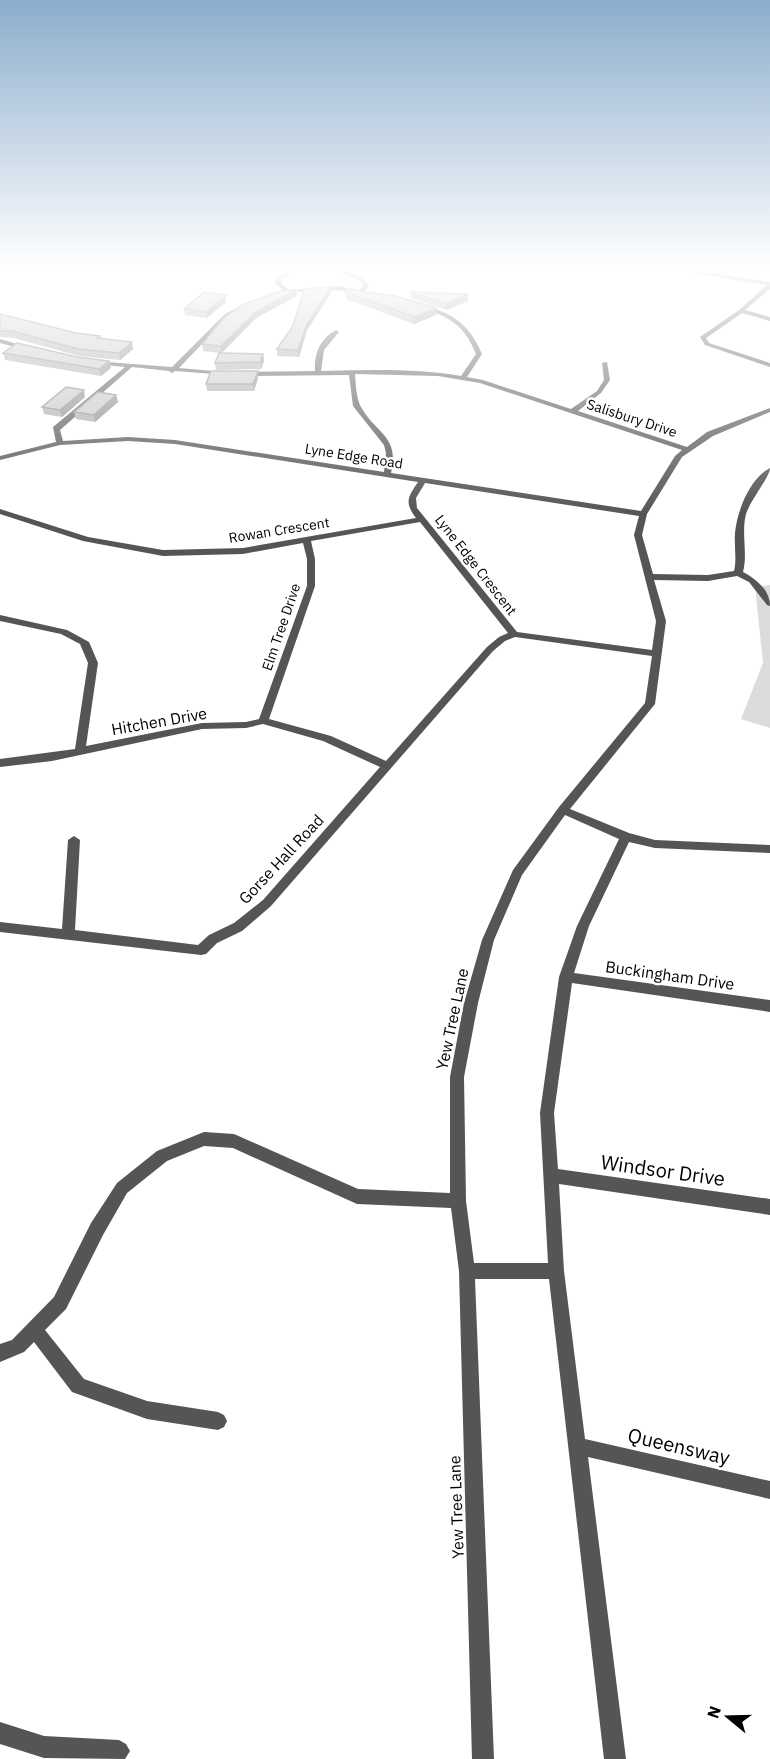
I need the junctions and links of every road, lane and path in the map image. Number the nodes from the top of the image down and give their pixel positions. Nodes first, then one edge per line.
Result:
1 (31, 349) edge
2 (193, 349) edge
3 (320, 349) edge
4 (477, 349) edge
5 (722, 349) edge
6 (38, 351) edge
7 (87, 361) edge
8 (605, 363) dead end
9 (770, 365) edge
10 (130, 366) junction
11 (172, 371) junction
12 (352, 372) junction
13 (318, 373) junction
14 (463, 378) junction
15 (770, 410) edge
16 (573, 411) junction
17 (60, 443) junction
18 (688, 450) junction
19 (0, 458) edge
20 (770, 470) edge
21 (387, 474) junction
22 (423, 480) junction
23 (0, 511) edge
24 (643, 514) junction
25 (422, 519) junction
26 (307, 540) junction
27 (738, 573) junction
28 (649, 577) junction
29 (770, 603) edge
30 (0, 618) edge
31 (514, 634) junction
32 (657, 654) junction
33 (263, 721) junction
34 (80, 751) junction
35 (0, 763) edge
36 (387, 766) junction
37 (563, 810) junction
38 (626, 837) junction
39 (74, 840) dead end
40 (770, 849) edge
41 (0, 927) edge
42 (68, 934) junction
43 (566, 977) junction
44 (770, 1006) edge
45 (550, 1175) junction
46 (458, 1201) junction
47 (770, 1207) edge
48 (467, 1271) junction
49 (556, 1271) junction
50 (34, 1329) junction
51 (0, 1353) edge
52 (218, 1420) dead end
53 (578, 1446) junction
54 (770, 1490) edge
55 (0, 1733) edge
56 (119, 1751) dead end
57 (483, 1759) edge
58 (615, 1759) edge

1 - 6 street
2 - 11 street
3 - 13 street
4 - 14 street
5 - 9 street
7 - 10 street, Salisbury Drive
8 - 16 street
10 - 11 street, Salisbury Drive
10 - 17 street
11 - 13 street, Salisbury Drive
12 - 13 street, Salisbury Drive
12 - 14 street, Salisbury Drive
12 - 21 street
14 - 16 street, Salisbury Drive
15 - 18 street, Yew Tree Lane
16 - 18 street, Salisbury Drive
17 - 19 street, Lyne Edge Road
17 - 21 street, Lyne Edge Road
18 - 24 street, Yew Tree Lane
20 - 27 street
21 - 22 street, Lyne Edge Road
22 - 24 street, Lyne Edge Road
22 - 25 street, Lyne Edge Crescent
23 - 26 street, Rowan Crescent
24 - 28 street, Yew Tree Lane
25 - 26 street, Rowan Crescent
25 - 31 street, Lyne Edge Crescent
26 - 33 street, Elm Tree Drive
27 - 28 street
27 - 29 street
28 - 32 street, Yew Tree Lane
30 - 34 street
31 - 32 street, Lyne Edge Crescent
31 - 36 street, Gorse Hall Road
32 - 37 street, Yew Tree Lane
33 - 34 street, Hitchen Drive
33 - 36 street, Hitchen Drive
34 - 35 street, Hitchen Drive
36 - 42 street, Gorse Hall Road
37 - 38 street
37 - 46 street, Yew Tree Lane
38 - 40 street
38 - 43 street
39 - 42 street
41 - 42 street, Gorse Hall Road
43 - 44 street, Buckingham Drive
43 - 45 street
45 - 47 street, Windsor Drive
45 - 49 street
46 - 48 street, Yew Tree Lane
46 - 50 street
48 - 49 street
48 - 57 street, Yew Tree Lane
49 - 53 street
50 - 51 street
50 - 52 street
53 - 54 street, Queensway
53 - 58 street
55 - 56 street

